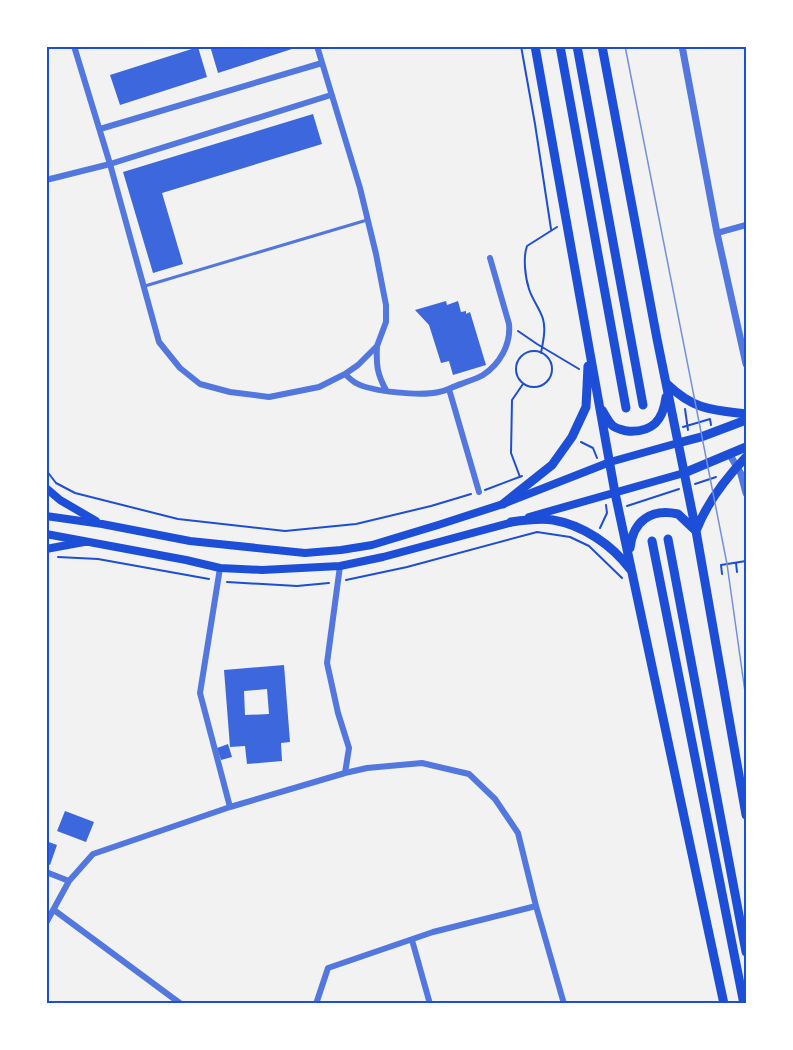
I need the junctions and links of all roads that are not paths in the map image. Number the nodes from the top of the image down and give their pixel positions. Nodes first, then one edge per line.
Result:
1 (74, 46) edge
2 (317, 46) edge
3 (535, 46) edge
4 (560, 46) edge
5 (577, 46) edge
6 (602, 46) edge
7 (682, 46) edge
8 (322, 63) junction
9 (332, 95) junction
10 (100, 129) junction
11 (110, 164) junction
12 (46, 180) edge
13 (368, 220) junction
14 (747, 225) edge
15 (717, 233) junction
16 (490, 258) dead end
17 (144, 287) junction
18 (377, 346) junction
19 (589, 351) junction
20 (747, 364) edge
21 (345, 374) junction
22 (667, 385) junction
23 (448, 389) junction
24 (386, 390) junction
25 (599, 405) junction
26 (643, 405) dead end
27 (626, 408) dead end
28 (747, 414) edge
29 (747, 420) edge
30 (678, 443) junction
31 (747, 447) edge
32 (730, 455) junction
33 (747, 457) edge
34 (610, 462) junction
35 (737, 466) junction
36 (684, 473) junction
37 (46, 488) edge
38 (479, 492) road end
39 (615, 493) junction
40 (747, 493) edge
41 (503, 504) junction
42 (46, 516) edge
43 (511, 522) junction
44 (102, 524) junction
45 (696, 531) junction
46 (46, 534) edge
47 (668, 539) dead end
48 (92, 541) junction
49 (652, 541) dead end
50 (46, 549) edge
51 (629, 555) junction
52 (340, 566) junction
53 (220, 568) junction
54 (633, 572) junction
55 (345, 773) junction
56 (230, 807) junction
57 (747, 815) edge
58 (46, 872) edge
59 (69, 881) junction
60 (536, 906) junction
61 (54, 910) junction
62 (46, 923) edge
63 (412, 940) junction
64 (747, 952) edge
65 (181, 1004) edge
66 (316, 1004) edge
67 (430, 1004) edge
68 (564, 1004) edge
69 (724, 1004) edge
70 (744, 1004) edge

1 - 10 street
2 - 8 street
3 - 19 main road
4 - 27 main road
5 - 26 main road
6 - 22 main road
7 - 15 street
8 - 9 street
8 - 10 street
9 - 11 street
9 - 13 street
10 - 11 street
11 - 12 street
11 - 17 street
13 - 17 lane
13 - 18 street
14 - 15 street
15 - 20 street
16 - 23 street
17 - 21 street
18 - 21 street
18 - 24 street
19 - 25 main road
19 - 41 main road
21 - 24 street
22 - 25 main road
22 - 28 main road
22 - 30 main road
23 - 24 street
23 - 38 street
25 - 34 main road
29 - 30 main road
30 - 34 main road
30 - 36 main road
31 - 32 main road
32 - 35 street
32 - 36 main road
33 - 35 main road
34 - 39 main road
34 - 41 main road
35 - 40 street
35 - 45 main road
36 - 39 main road
36 - 45 main road
37 - 44 main road
39 - 43 main road
39 - 51 main road
41 - 44 main road
42 - 44 main road
43 - 52 main road
43 - 54 main road
45 - 51 main road
45 - 57 main road
46 - 48 main road
47 - 64 main road
48 - 50 main road
48 - 53 main road
49 - 70 main road
51 - 54 main road
52 - 53 main road
52 - 55 street
53 - 56 street
54 - 69 main road
55 - 56 street
55 - 60 street
56 - 59 street
58 - 59 street
59 - 61 street
60 - 63 street
60 - 68 street
61 - 62 street
61 - 65 street
63 - 66 street
63 - 67 street

